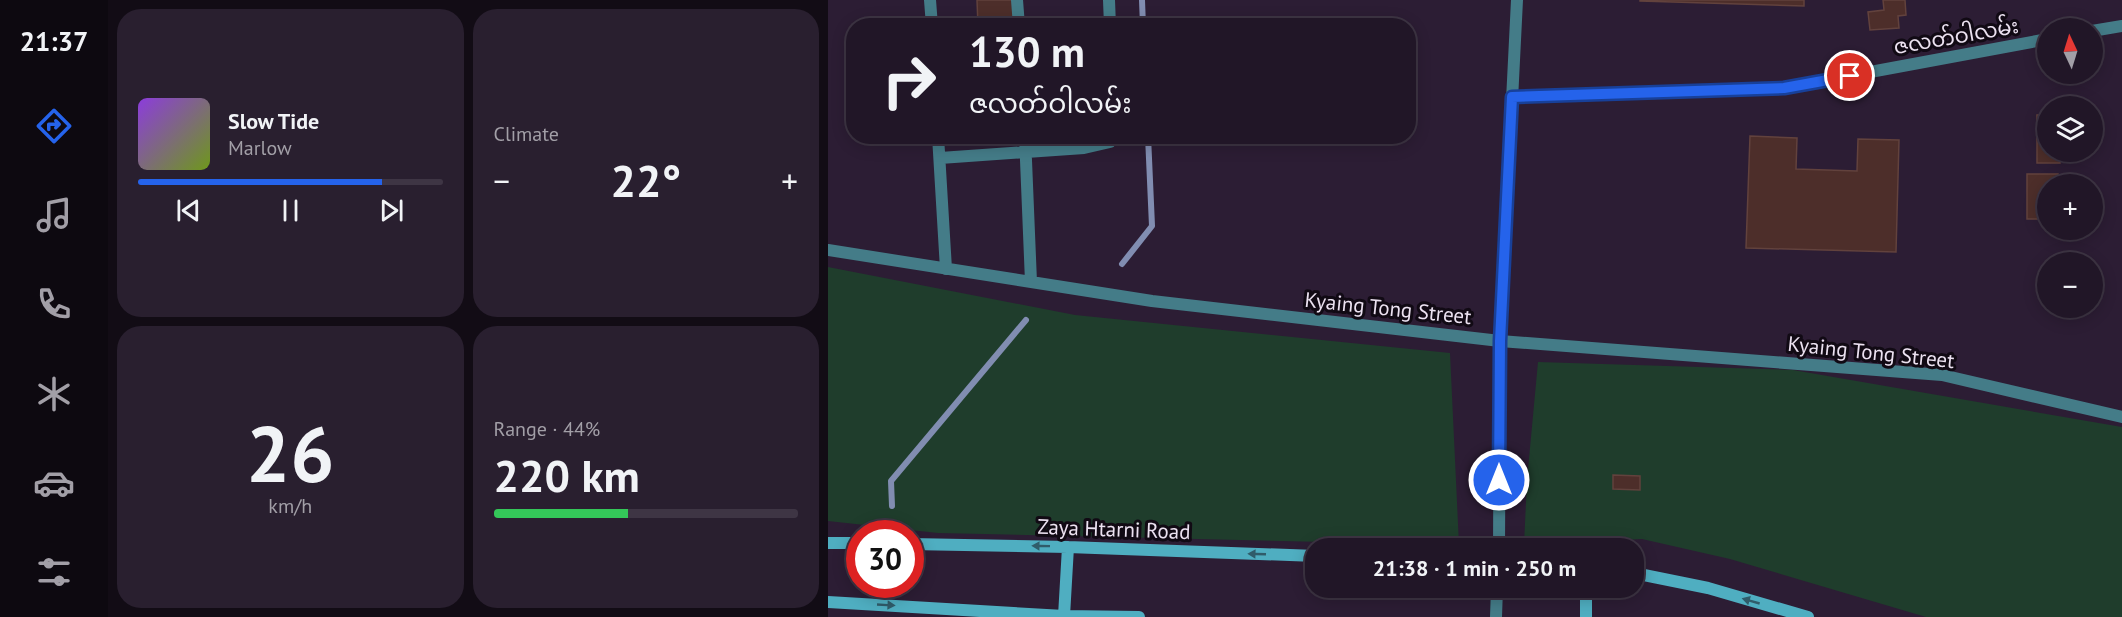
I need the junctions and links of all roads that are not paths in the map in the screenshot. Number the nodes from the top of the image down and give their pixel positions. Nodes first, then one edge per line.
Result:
1 (930, 0) edge
2 (1017, 0) edge
3 (1108, 0) edge
4 (1517, 0) edge
5 (931, 18) edge
6 (1018, 18) edge
7 (1109, 18) edge
8 (2122, 26) edge
9 (2103, 29) edge
10 (2037, 41) edge
11 (1512, 97) junction
12 (939, 144) edge
13 (1026, 144) edge
14 (1101, 144) edge
15 (1026, 152) junction
16 (940, 158) junction
17 (828, 250) edge
18 (946, 269) junction
19 (1031, 282) junction
20 (1500, 341) junction
21 (2122, 417) edge
22 (1499, 538) edge
23 (828, 543) edge
24 (846, 543) edge
25 (924, 544) edge
26 (1068, 547) junction
27 (1305, 556) edge
28 (1644, 575) edge
29 (1497, 598) edge
30 (1586, 598) edge
31 (828, 602) edge
32 (1064, 616) edge
33 (1139, 617) edge
34 (1496, 617) edge
35 (1586, 617) edge
36 (1808, 617) edge

1 - 5 street
2 - 6 street
3 - 7 street
4 - 11 street
8 - 9 street
10 - 11 street, ဇလတ်ဝါလမ်း
11 - 20 street
12 - 16 street
13 - 15 street
14 - 15 street
15 - 16 street
15 - 19 street
16 - 18 street
17 - 18 street, Kyaing Tong Street
18 - 19 street, Kyaing Tong Street
19 - 20 street, Kyaing Tong Street
20 - 21 street, Kyaing Tong Street
20 - 22 street
23 - 24 main road
26 -> 25 main road, Zaya Htarni Road
27 -> 26 main road, Zaya Htarni Road
26 - 32 main road
36 -> 28 main road
29 - 34 street
30 - 35 main road
31 -> 32 main road
32 - 33 main road

